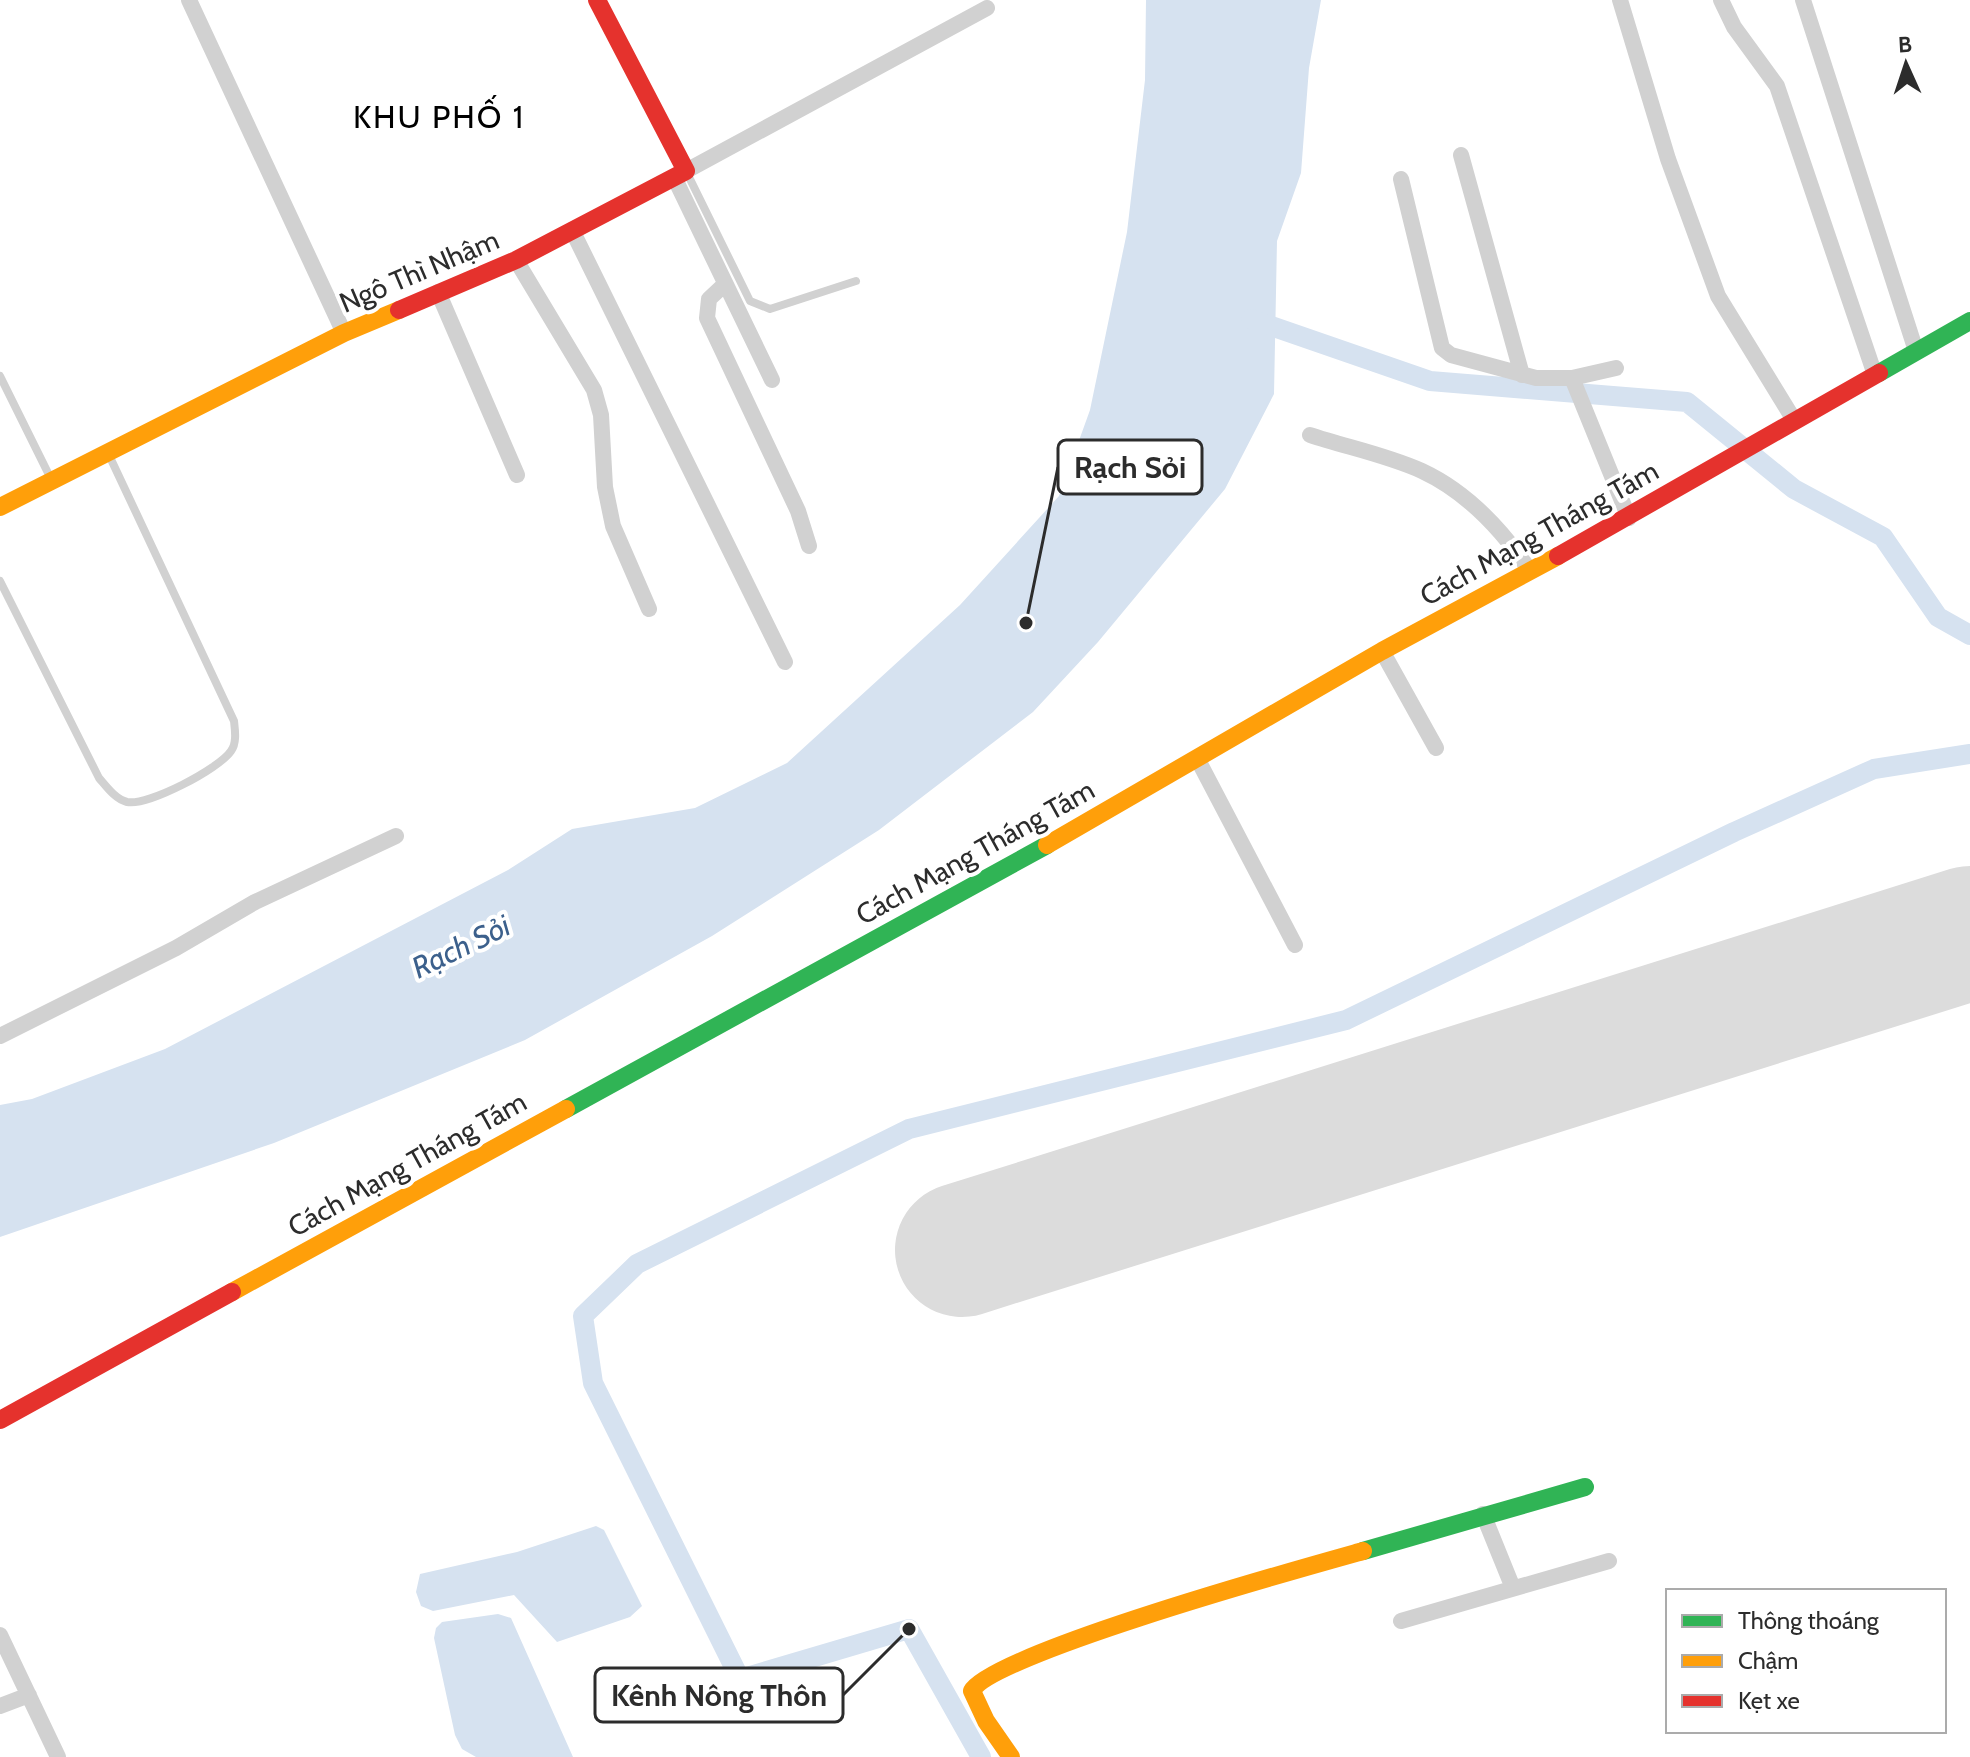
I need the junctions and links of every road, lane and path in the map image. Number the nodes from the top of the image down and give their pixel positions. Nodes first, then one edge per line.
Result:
1 (189, 0) edge
2 (597, 0) edge
3 (1620, 0) edge
4 (1721, 0) edge
5 (1803, 0) edge
6 (987, 8) dead end
7 (1461, 155) dead end
8 (680, 174) junction
9 (1401, 179) dead end
10 (572, 230) junction
11 (516, 260) junction
12 (856, 281) dead end
13 (725, 284) junction
14 (438, 292) junction
15 (1970, 321) edge
16 (344, 333) junction
17 (1916, 351) junction
18 (1616, 368) dead end
19 (1522, 375) junction
20 (1875, 375) junction
21 (0, 376) edge
22 (772, 380) dead end
23 (1574, 384) junction
24 (1790, 423) junction
25 (1310, 435) dead end
26 (108, 453) junction
27 (517, 475) dead end
28 (52, 481) junction
29 (0, 507) edge
30 (1629, 518) junction
31 (809, 546) dead end
32 (1530, 571) junction
33 (0, 581) edge
34 (649, 609) dead end
35 (1382, 651) junction
36 (785, 662) dead end
37 (1436, 748) dead end
38 (1198, 760) junction
39 (396, 836) dead end
40 (1295, 945) dead end
41 (0, 1036) edge
42 (0, 1420) edge
43 (1585, 1487) dead end
44 (1483, 1514) junction
45 (1609, 1561) dead end
46 (1513, 1588) junction
47 (1401, 1621) dead end
48 (0, 1635) edge
49 (29, 1695) junction
50 (0, 1706) edge
51 (58, 1757) edge
52 (1011, 1757) edge

1 - 16 street
2 - 8 main road
3 - 24 street
4 - 20 street
5 - 17 street
6 - 8 street
7 - 19 street
8 - 10 main road, Ngô Thì Nhậm
8 - 12 lane
8 - 13 street
9 - 19 street
10 - 11 main road, Ngô Thì Nhậm
10 - 36 street
11 - 14 main road, Ngô Thì Nhậm
11 - 34 street
13 - 22 street
13 - 31 street
14 - 16 main road, Ngô Thì Nhậm
14 - 27 street
15 - 17 main road, Cách Mạng Tháng Tám
16 - 26 main road, Ngô Thì Nhậm
17 - 20 main road, Cách Mạng Tháng Tám
18 - 23 street
19 - 23 street
20 - 24 main road, Cách Mạng Tháng Tám
21 - 28 lane
23 - 30 street
24 - 30 main road, Cách Mạng Tháng Tám
25 - 32 street
26 - 28 main road, Ngô Thì Nhậm
26 - 33 lane
28 - 29 main road, Ngô Thì Nhậm
30 - 32 main road, Cách Mạng Tháng Tám
32 - 35 main road, Cách Mạng Tháng Tám
35 - 37 street
35 - 38 main road, Cách Mạng Tháng Tám
38 - 40 street
38 - 42 main road, Cách Mạng Tháng Tám
39 - 41 street
43 - 44 main road
44 - 46 street
44 - 52 main road
45 - 46 street
46 - 47 street
48 - 49 street
49 - 50 street
49 - 51 street

